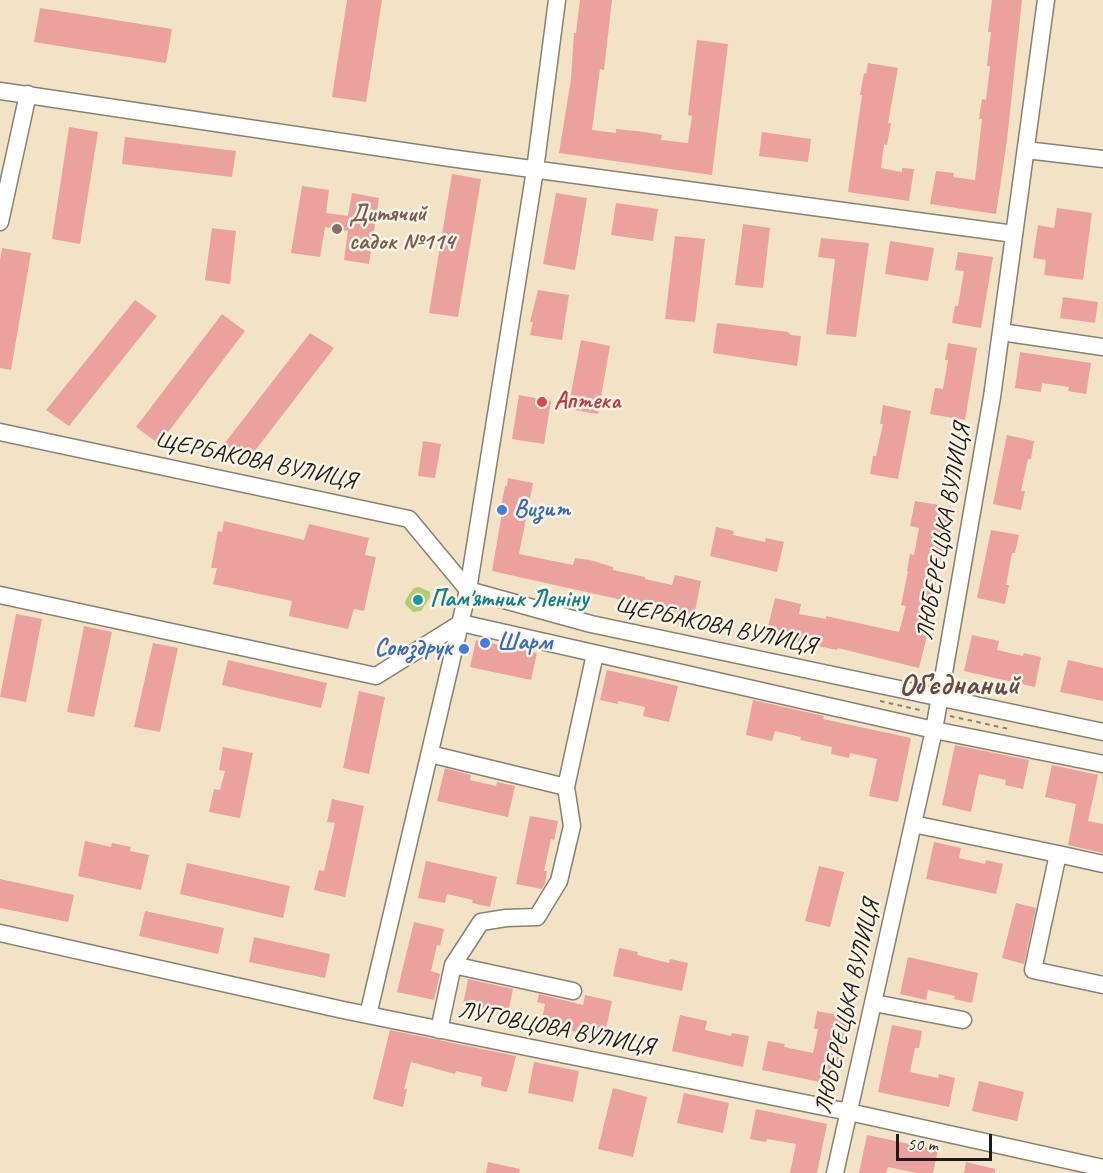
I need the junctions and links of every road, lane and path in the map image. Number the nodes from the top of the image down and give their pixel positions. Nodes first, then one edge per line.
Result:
1 (557, 0) edge
2 (1046, 0) edge
3 (0, 91) edge
4 (28, 94) junction
5 (1026, 150) junction
6 (1103, 159) edge
7 (535, 170) junction
8 (0, 222) edge
9 (1014, 234) junction
10 (1001, 332) junction
11 (1103, 347) edge
12 (0, 432) edge
13 (468, 590) junction
14 (0, 595) edge
15 (462, 623) junction
16 (595, 654) junction
17 (939, 699) junction
18 (934, 730) junction
19 (1103, 732) edge
20 (430, 754) junction
21 (1103, 764) edge
22 (566, 787) junction
23 (913, 824) junction
24 (1058, 855) junction
25 (1103, 864) edge
26 (0, 933) edge
27 (453, 965) junction
28 (1103, 985) edge
29 (573, 991) dead end
30 (874, 1003) junction
31 (368, 1016) junction
32 (963, 1020) dead end
33 (439, 1030) junction
34 (849, 1112) junction
35 (1103, 1168) edge
36 (835, 1173) edge

1 - 7 street
2 - 5 street, ЛЮБЕРЕЦЬКА ВУЛИЦЯ
3 - 4 street
4 - 7 street
4 - 8 street
5 - 6 street
5 - 9 street, ЛЮБЕРЕЦЬКА ВУЛИЦЯ
7 - 9 street
7 - 13 street
9 - 10 street, ЛЮБЕРЕЦЬКА ВУЛИЦЯ
10 - 11 street
10 - 17 street, ЛЮБЕРЕЦЬКА ВУЛИЦЯ
12 - 13 street, ЩЕРБАКОВА ВУЛИЦЯ
13 - 15 street
13 - 17 street, ЩЕРБАКОВА ВУЛИЦЯ
14 - 15 street
15 - 16 street
15 - 20 street
16 - 18 street
16 - 22 street
17 - 18 street, ЛЮБЕРЕЦЬКА ВУЛИЦЯ
17 - 19 street, ЩЕРБАКОВА ВУЛИЦЯ
18 - 21 street
18 - 23 street, ЛЮБЕРЕЦЬКА ВУЛИЦЯ
20 - 22 street
20 - 31 street
22 - 27 street
23 - 24 street
23 - 30 street, ЛЮБЕРЕЦЬКА ВУЛИЦЯ
24 - 25 street
24 - 28 street
26 - 31 street, ЛУГОВЦОВА ВУЛИЦЯ
27 - 29 street
27 - 33 street
30 - 32 street
30 - 34 street, ЛЮБЕРЕЦЬКА ВУЛИЦЯ
31 - 33 street, ЛУГОВЦОВА ВУЛИЦЯ
33 - 34 street, ЛУГОВЦОВА ВУЛИЦЯ
34 - 35 street, ЛУГОВЦОВА ВУЛИЦЯ
34 - 36 street, ЛЮБЕРЕЦЬКА ВУЛИЦЯ

